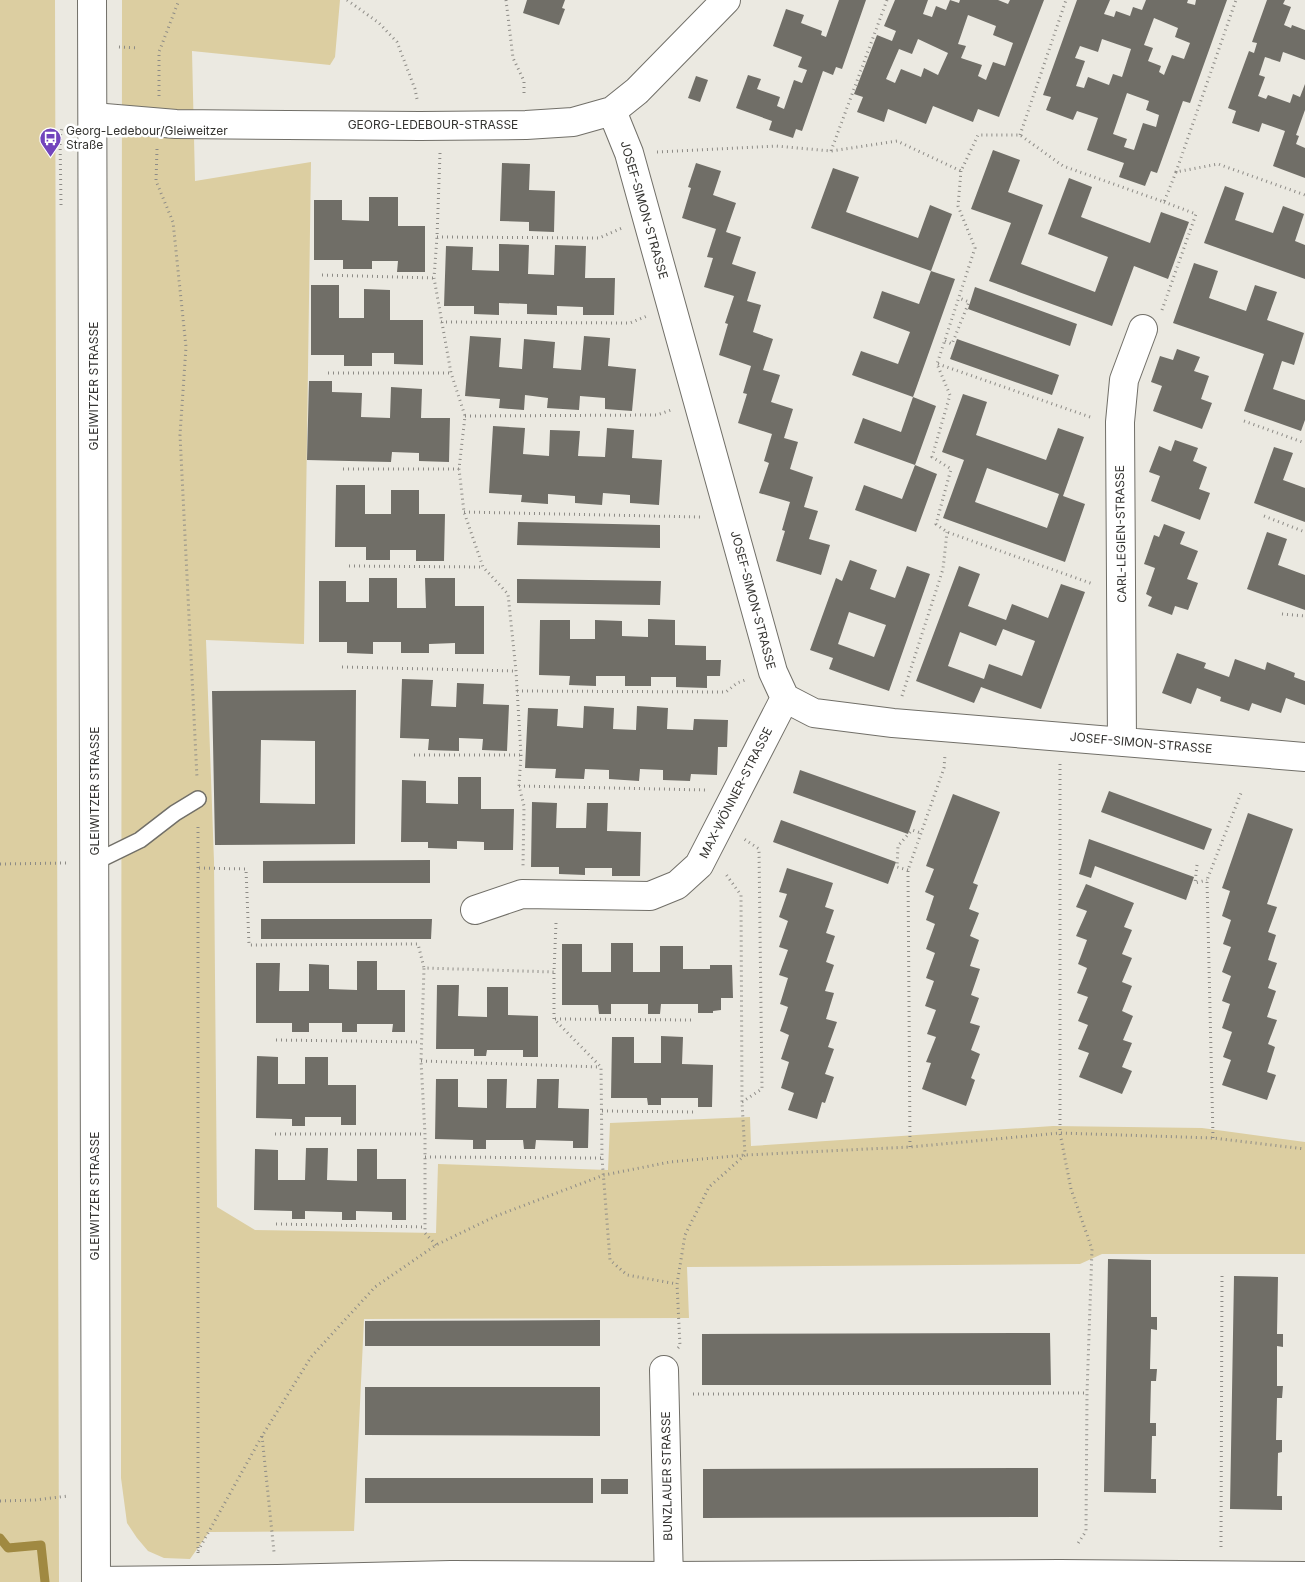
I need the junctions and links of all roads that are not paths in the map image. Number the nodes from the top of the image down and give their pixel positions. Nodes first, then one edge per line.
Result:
1 (92, 0) edge
2 (726, 0) edge
3 (612, 111) junction
4 (93, 117) junction
5 (1144, 329) road end
6 (785, 698) junction
7 (1122, 742) junction
8 (1305, 757) edge
9 (198, 800) road end
10 (95, 862) junction
11 (475, 910) dead end
12 (665, 1382) road end
13 (1305, 1576) edge
14 (1060, 1578) edge
15 (669, 1579) edge
16 (96, 1581) edge

1 - 4 street, GLEIWITZER STRASSE
2 - 3 street, GEORG-LEDEBOUR-STRASSE
3 - 4 street, GEORG-LEDEBOUR-STRASSE
3 - 6 street, JOSEF-SIMON-STRASSE
4 - 10 street, GLEIWITZER STRASSE
5 - 7 street, CARL-LEGIEN-STRASSE
6 - 7 street, JOSEF-SIMON-STRASSE
6 - 11 street, MAX-WÖNNER-STRASSE
7 - 8 street, JOSEF-SIMON-STRASSE
9 - 10 lane
10 - 16 street, GLEIWITZER STRASSE
12 - 15 street, BUNZLAUER STRASSE
13 - 14 street
14 - 15 street
15 - 16 street

